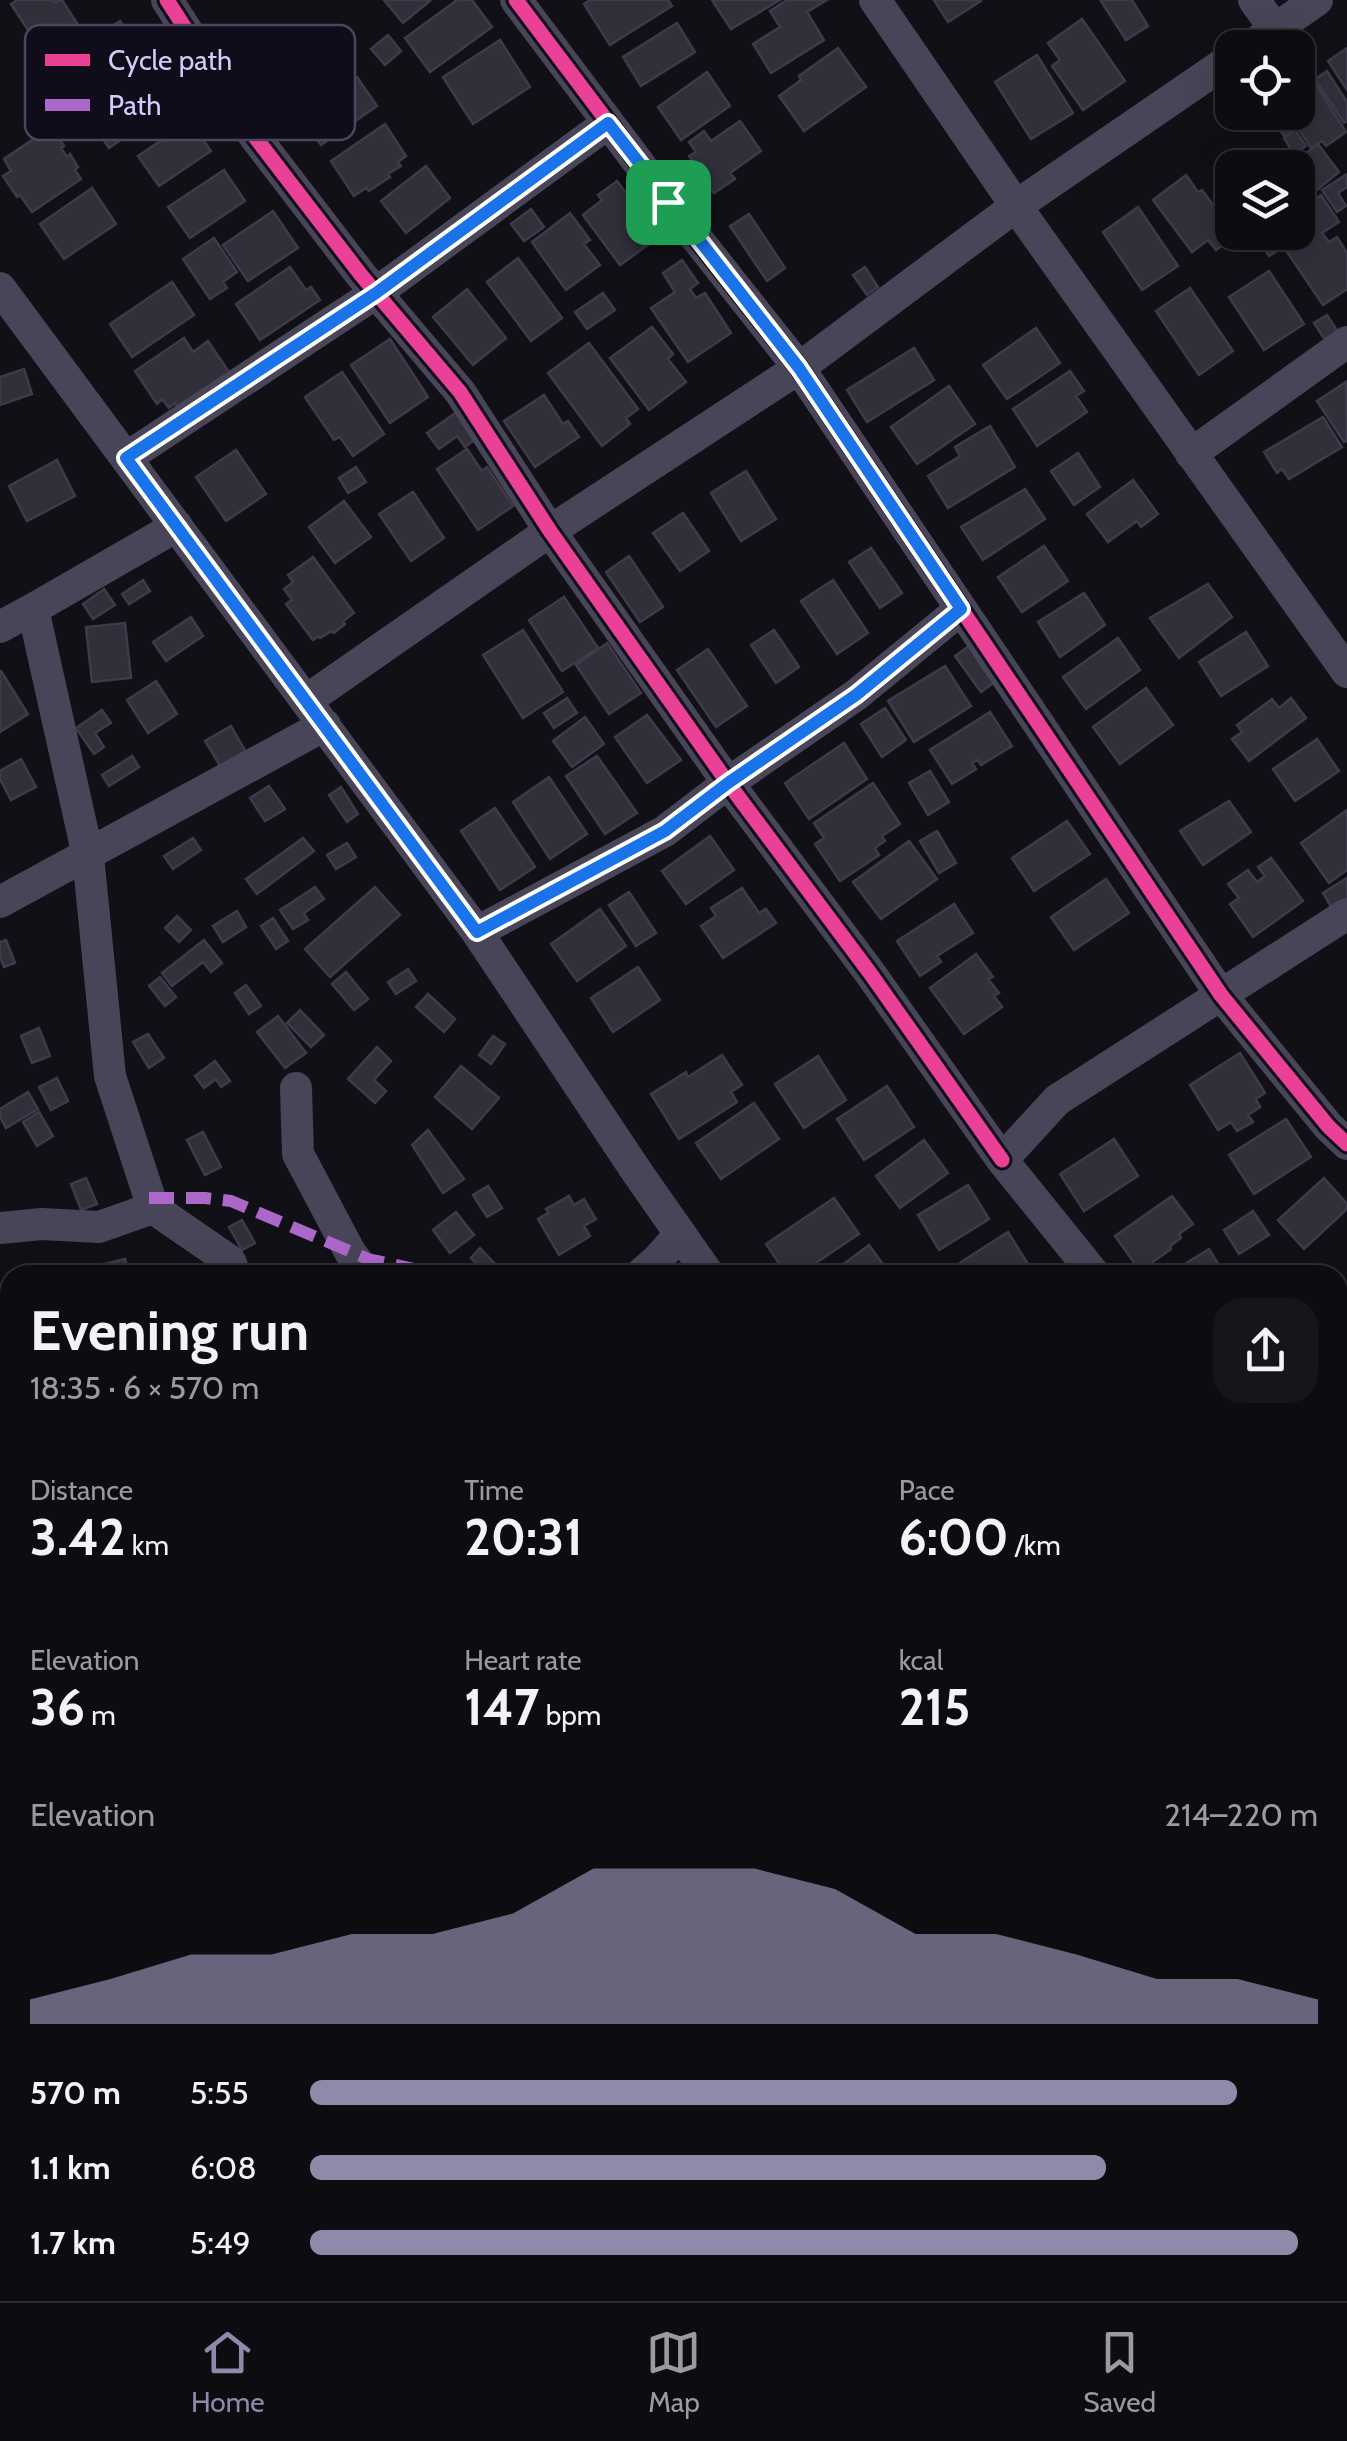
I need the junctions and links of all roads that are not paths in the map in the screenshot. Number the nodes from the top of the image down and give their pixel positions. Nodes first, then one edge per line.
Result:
1 (167, 0) edge
2 (516, 0) edge
3 (875, 0) edge
4 (1254, 0) edge
5 (1317, 0) edge
6 (183, 25) edge
7 (1260, 30) edge
8 (1273, 30) edge
9 (1215, 70) edge
10 (608, 123) junction
11 (257, 140) edge
12 (1016, 206) junction
13 (0, 288) edge
14 (376, 293) junction
15 (1347, 342) edge
16 (799, 368) junction
17 (1191, 454) junction
18 (126, 458) junction
19 (177, 526) junction
20 (550, 531) junction
21 (33, 609) junction
22 (961, 609) junction
23 (0, 627) edge
24 (1347, 672) edge
25 (316, 712) junction
26 (728, 783) junction
27 (88, 856) junction
28 (0, 902) edge
29 (1347, 914) edge
30 (477, 932) junction
31 (1221, 995) junction
32 (296, 1088) dead end
33 (1347, 1144) edge
34 (1002, 1160) junction
35 (152, 1208) junction
36 (0, 1228) edge
37 (680, 1234) junction
38 (232, 1265) edge
39 (359, 1265) edge
40 (651, 1265) edge
41 (703, 1265) edge
42 (1086, 1265) edge

1 - 6 street
2 - 10 street
3 - 12 street
4 - 7 street
5 - 8 street
9 - 12 street
10 - 14 street
10 - 16 street
11 - 14 street
12 - 16 street
12 - 17 street
13 - 18 street
14 - 18 street
14 - 20 street
15 - 17 street
16 - 20 street
16 - 22 street
17 - 24 street
18 - 19 street
19 - 21 street
19 - 25 street
20 - 25 street
20 - 26 street
21 - 23 street
21 - 27 street
22 - 26 street
22 - 31 street
25 - 27 street
25 - 30 street
26 - 30 street
26 - 34 street
27 - 28 street
27 - 35 street
29 - 31 street
30 - 37 street
31 - 33 street
31 - 34 street
32 - 39 street
34 - 42 street
35 - 36 street
35 - 38 street
37 - 40 street
37 - 41 street

